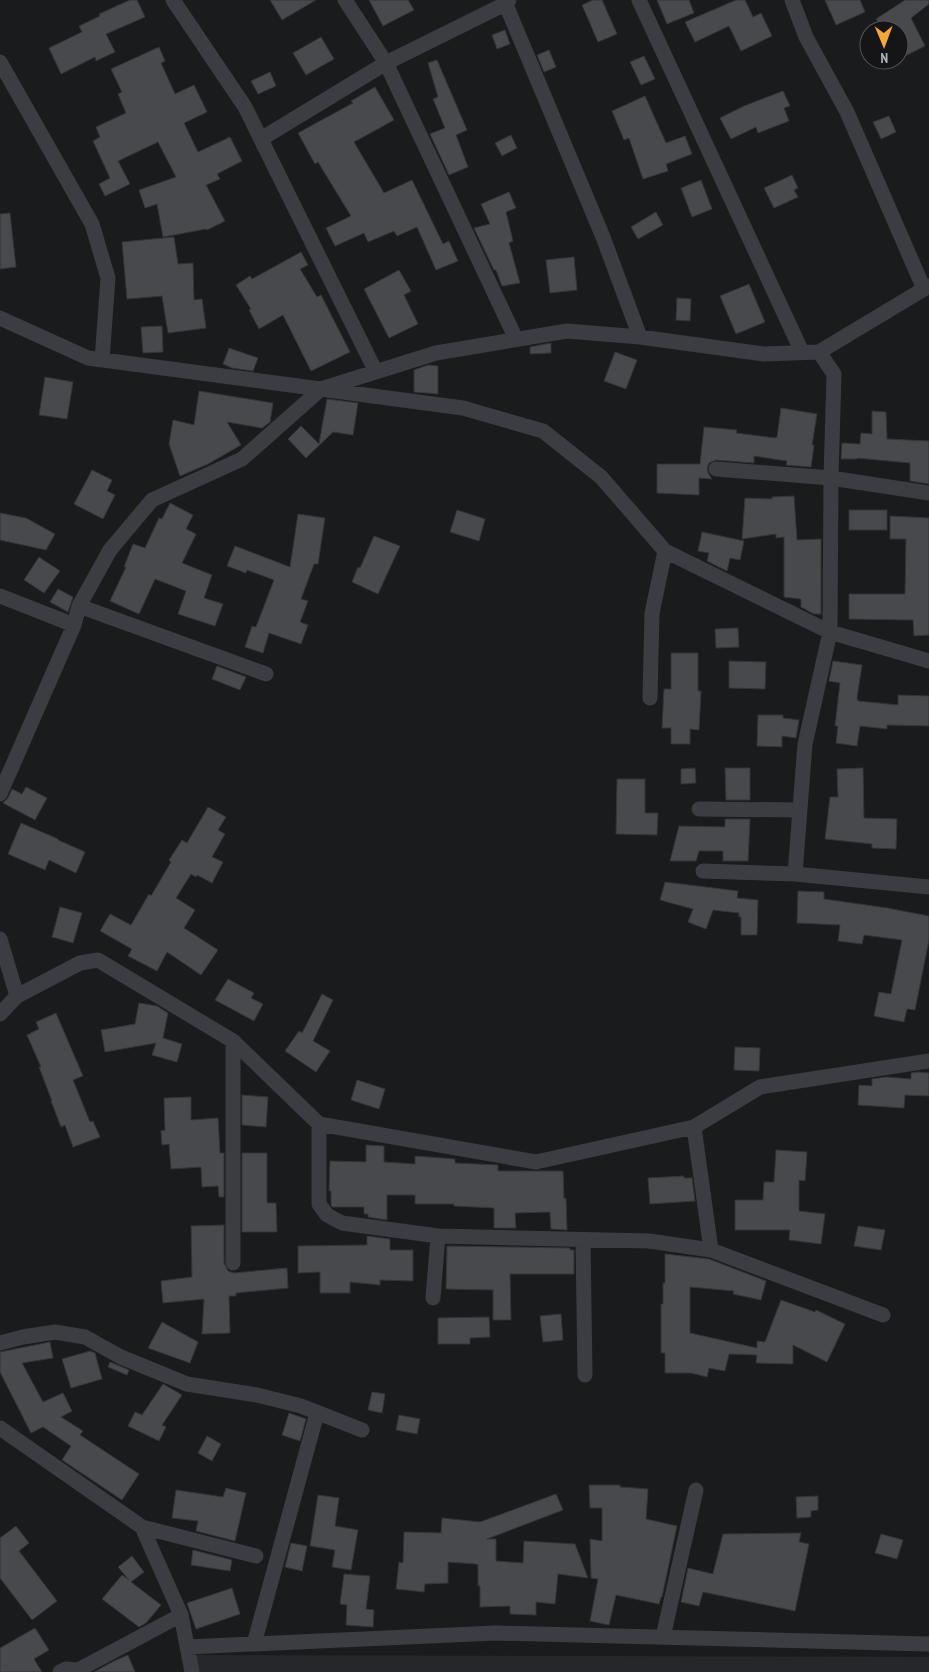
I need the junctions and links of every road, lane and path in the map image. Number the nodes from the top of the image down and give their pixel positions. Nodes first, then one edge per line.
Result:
1 (173, 0) edge
2 (346, 0) edge
3 (639, 0) edge
4 (792, 0) edge
5 (506, 1) edge
6 (0, 62) edge
7 (386, 63) junction
8 (261, 139) junction
9 (927, 288) edge
10 (0, 318) edge
11 (640, 337) junction
12 (516, 339) junction
13 (802, 352) junction
14 (819, 352) junction
15 (102, 360) junction
16 (376, 372) junction
17 (321, 389) junction
18 (716, 468) dead end
19 (831, 478) junction
20 (929, 492) edge
21 (665, 551) junction
22 (0, 596) edge
23 (79, 606) junction
24 (74, 625) junction
25 (830, 632) junction
26 (929, 661) edge
27 (266, 674) dead end
28 (650, 698) dead end
29 (0, 794) edge
30 (699, 809) dead end
31 (800, 810) junction
32 (703, 871) dead end
33 (795, 874) junction
34 (929, 887) edge
35 (0, 939) edge
36 (17, 996) junction
37 (0, 1014) edge
38 (233, 1041) junction
39 (929, 1061) edge
40 (319, 1124) junction
41 (694, 1127) junction
42 (438, 1236) junction
43 (582, 1240) junction
44 (711, 1250) junction
45 (233, 1263) dead end
46 (433, 1298) dead end
47 (883, 1315) dead end
48 (0, 1343) edge
49 (585, 1375) dead end
50 (317, 1413) junction
51 (0, 1428) edge
52 (362, 1430) dead end
53 (696, 1490) dead end
54 (142, 1527) junction
55 (256, 1556) dead end
56 (181, 1615) junction
57 (662, 1637) junction
58 (254, 1644) junction
59 (929, 1644) edge
60 (187, 1647) junction
61 (60, 1672) edge
62 (192, 1672) edge

1 - 8 street
2 - 7 street
3 - 13 street
4 - 9 street
5 - 7 street
5 - 11 street
6 - 15 street
7 - 8 street
7 - 12 street
8 - 16 street
9 - 14 street
10 - 15 street
11 - 12 street
11 - 13 street
12 - 16 street
13 - 14 street
14 - 19 street
15 - 17 street
16 - 17 street
17 - 21 street
17 - 23 street
18 - 19 street
19 - 20 street
19 - 25 street
21 - 25 street
21 - 28 street
22 - 24 street
23 - 24 street
23 - 27 street
24 - 29 street
25 - 26 street
25 - 31 street
30 - 31 street
31 - 33 street
32 - 33 street
33 - 34 street
35 - 36 street
36 - 37 street
36 - 38 street
38 - 40 street
38 - 45 street
39 - 41 street
40 - 41 street
40 - 42 street
41 - 44 street
42 - 43 street
42 - 46 street
43 - 44 street
43 - 49 street
44 - 47 street
48 - 50 street
50 - 52 street
50 - 58 street
51 - 54 street
53 - 57 street
54 - 55 street
54 - 56 street
56 - 60 street
56 - 61 street
57 - 58 street
57 - 59 street
58 - 60 street
60 - 62 street

